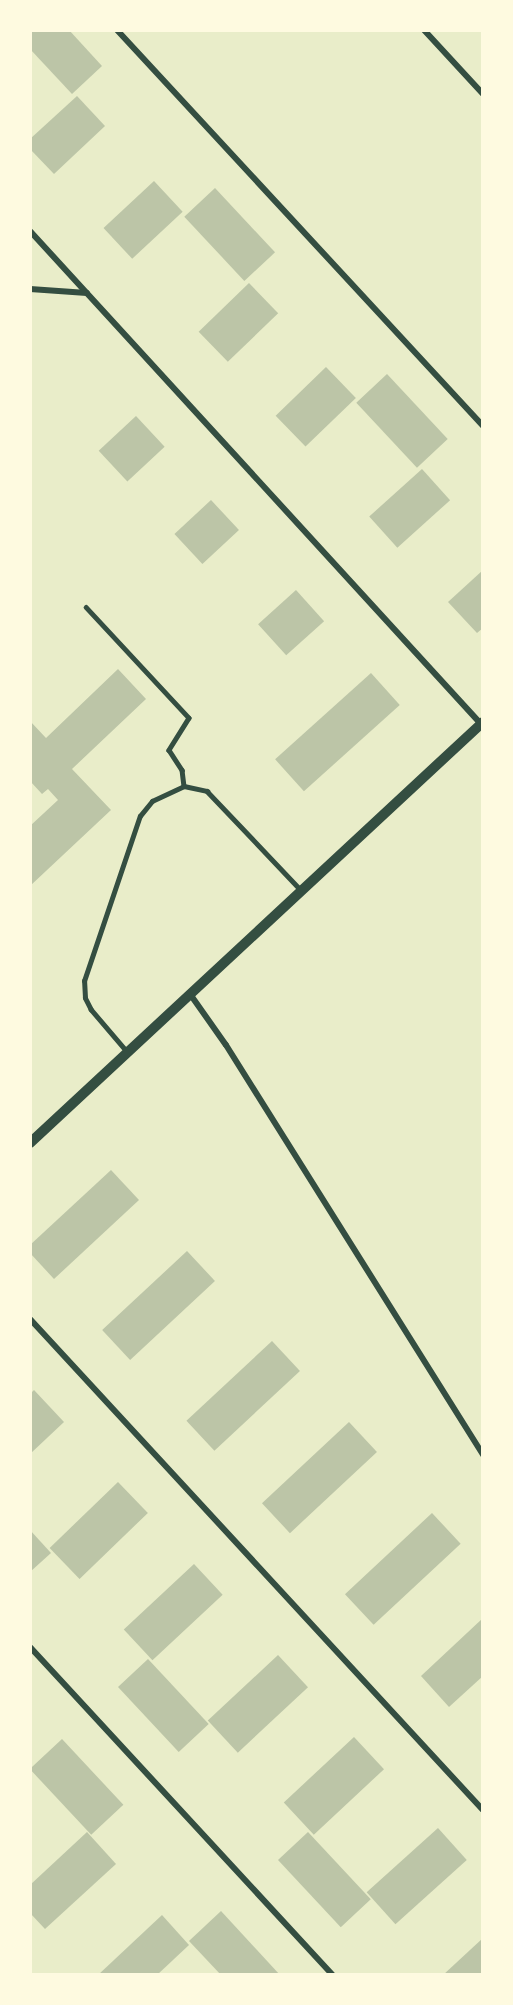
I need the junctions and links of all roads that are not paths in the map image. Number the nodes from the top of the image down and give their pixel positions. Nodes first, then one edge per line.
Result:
1 (117, 30) edge
2 (424, 30) edge
3 (483, 94) edge
4 (30, 231) edge
5 (30, 289) edge
6 (87, 293) junction
7 (483, 426) edge
8 (86, 607) dead end
9 (482, 723) edge
10 (184, 786) junction
11 (301, 891) junction
12 (190, 994) junction
13 (127, 1053) junction
14 (30, 1143) edge
15 (30, 1319) edge
16 (483, 1455) edge
17 (30, 1647) edge
18 (483, 1810) edge
19 (333, 1975) edge

1 - 7 street
2 - 3 street
4 - 6 street
5 - 6 street
6 - 9 street
8 - 10 lane
9 - 11 street
10 - 11 lane
10 - 13 lane
11 - 12 street
12 - 13 street
12 - 16 street
13 - 14 street
15 - 18 street
17 - 19 street

